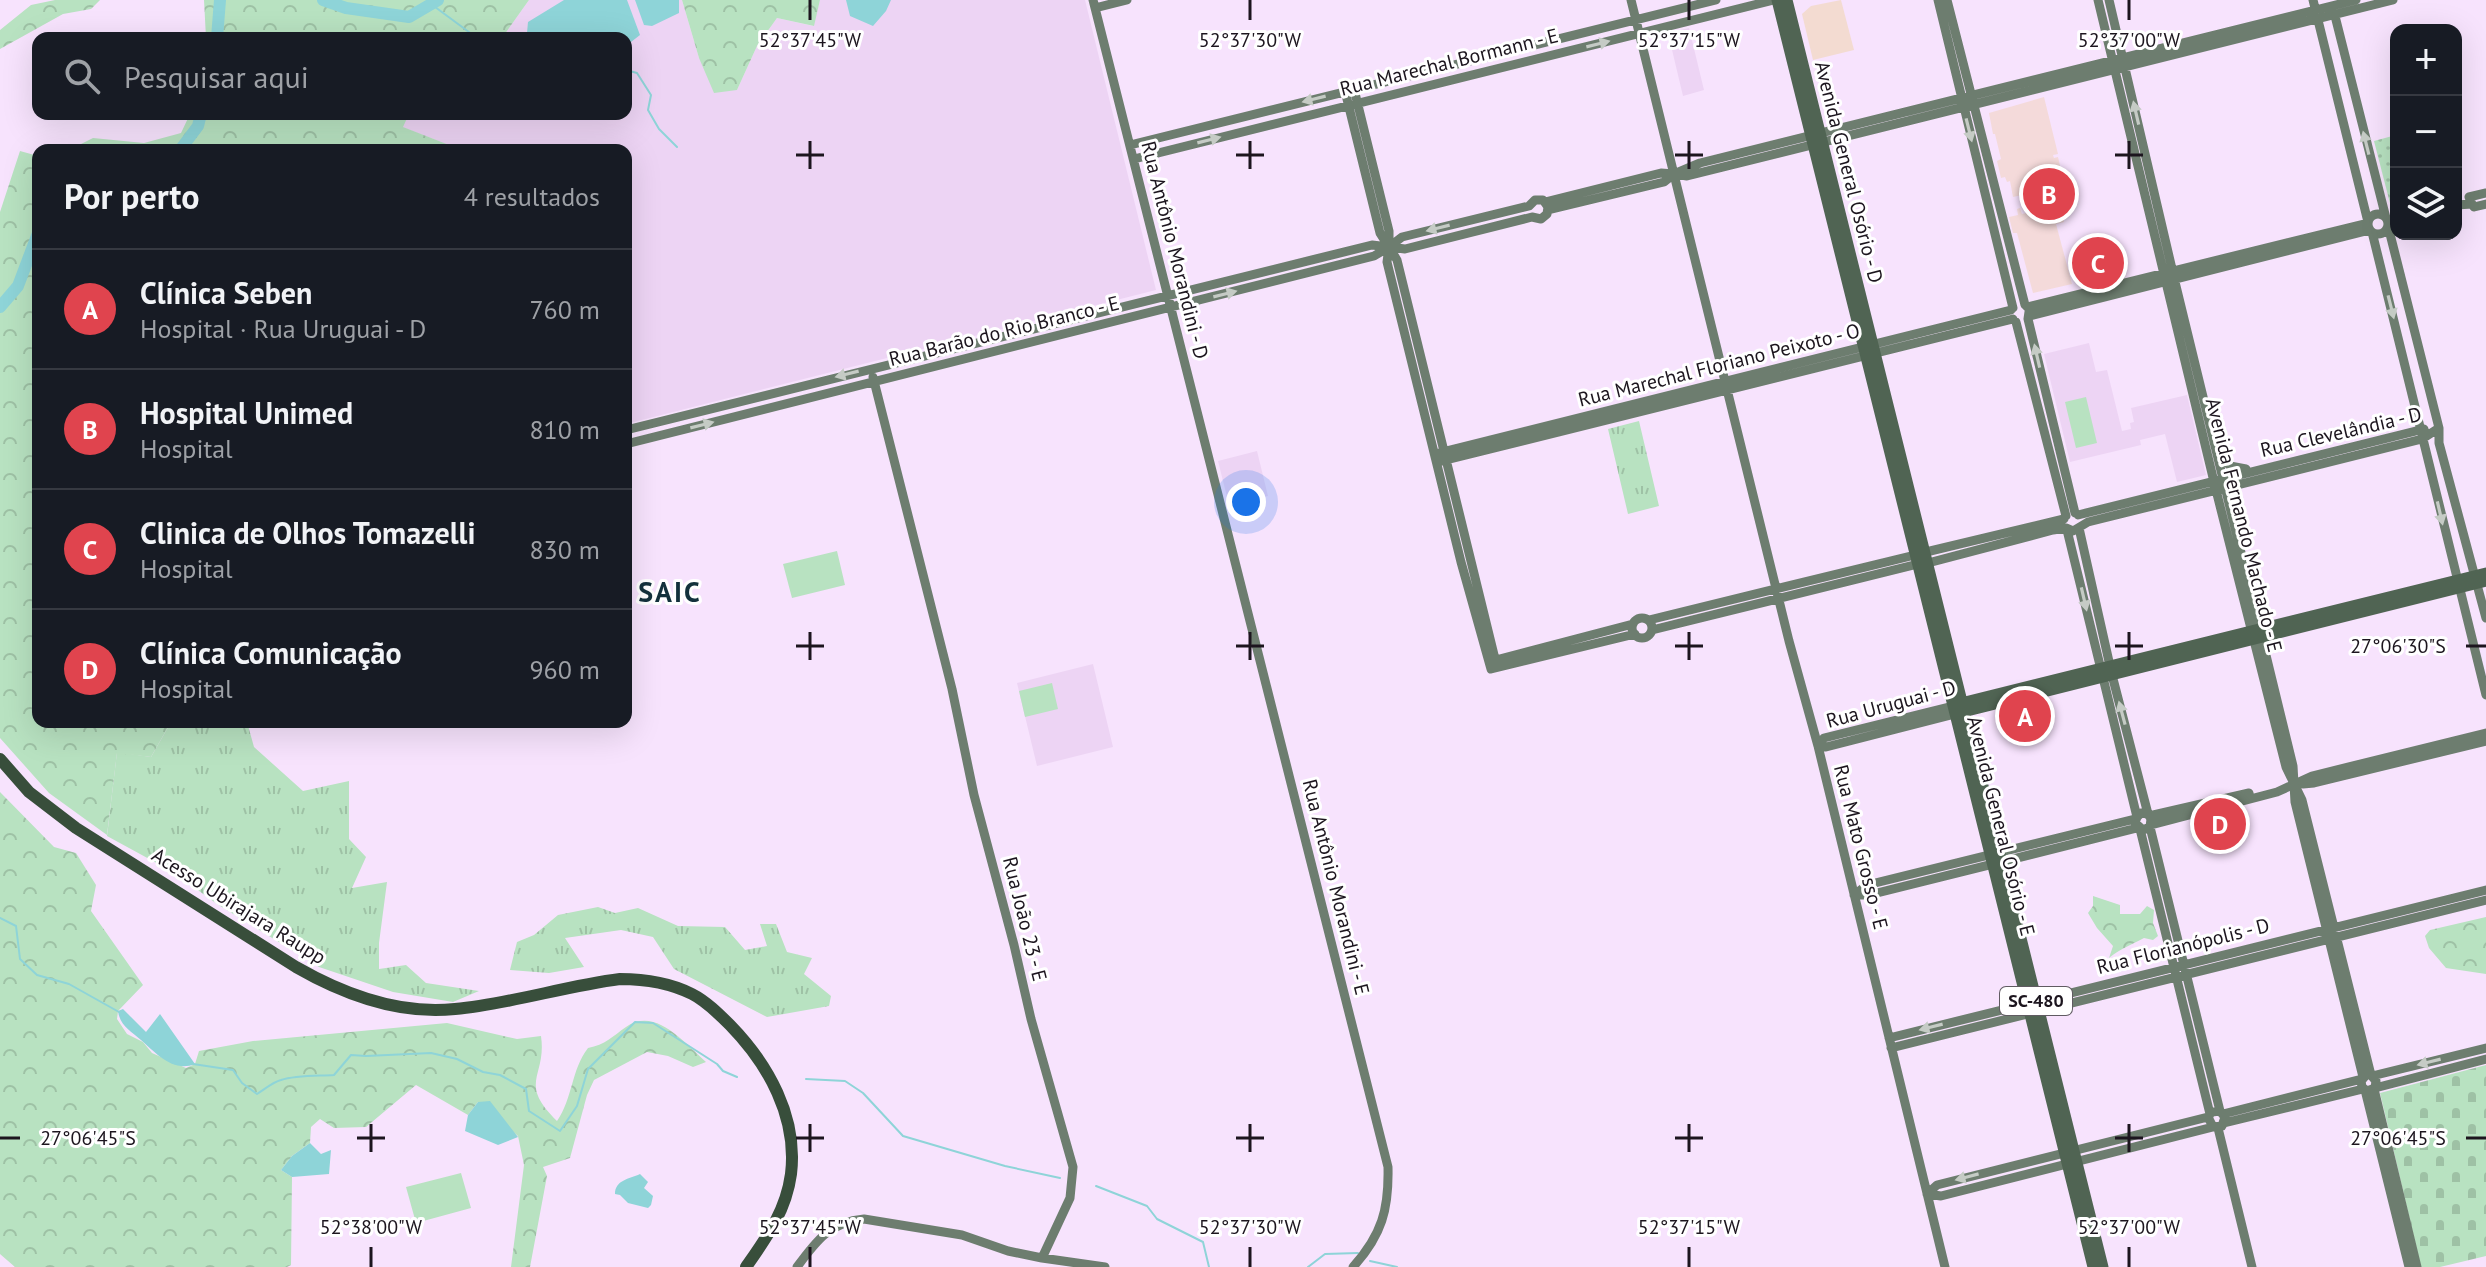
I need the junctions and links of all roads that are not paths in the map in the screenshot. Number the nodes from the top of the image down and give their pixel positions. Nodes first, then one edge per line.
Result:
1 (1127, 0) edge
2 (1631, 0) edge
3 (1776, 0) edge
4 (1787, 0) edge
5 (1938, 0) edge
6 (1947, 0) edge
7 (2098, 0) edge
8 (2109, 0) edge
9 (2356, 0) edge
10 (2393, 0) edge
11 (1711, 1) edge
12 (1094, 4) edge
13 (2332, 7) edge
14 (2315, 10) edge
15 (1710, 16) junction
16 (1636, 20) junction
17 (1639, 33) junction
18 (2119, 63) junction
19 (1350, 90) junction
20 (1967, 101) junction
21 (1353, 104) junction
22 (1253, 114) junction
23 (1256, 129) junction
24 (1817, 139) junction
25 (1130, 145) junction
26 (1134, 159) junction
27 (1674, 174) junction
28 (2486, 193) edge
29 (2472, 204) junction
30 (2486, 204) edge
31 (2462, 205) edge
32 (1529, 206) junction
33 (1547, 206) junction
34 (1532, 217) junction
35 (2002, 219) junction
36 (1468, 221) junction
37 (2390, 221) edge
38 (1991, 222) junction
39 (2370, 227) junction
40 (1471, 232) junction
41 (2394, 240) edge
42 (1389, 247) junction
43 (1271, 270) junction
44 (2169, 276) junction
45 (1274, 281) junction
46 (1168, 295) junction
47 (1171, 307) junction
48 (1097, 312) junction
49 (2027, 312) junction
50 (2013, 315) junction
51 (1100, 325) junction
52 (959, 347) junction
53 (1870, 350) junction
54 (961, 360) junction
55 (871, 368) junction
56 (873, 382) junction
57 (1726, 386) junction
58 (632, 428) edge
59 (2439, 428) junction
60 (2421, 434) junction
61 (632, 442) edge
62 (2216, 449) junction
63 (1441, 457) junction
64 (2261, 469) junction
65 (2219, 484) junction
66 (1222, 510) joint
67 (2072, 522) junction
68 (1922, 558) junction
69 (2481, 578) edge
70 (2457, 584) junction
71 (1779, 594) junction
72 (2486, 618) edge
73 (1650, 625) junction
74 (1634, 629) junction
75 (2257, 634) junction
76 (2106, 672) junction
77 (2486, 695) edge
78 (1959, 709) junction
79 (2486, 733) edge
80 (2486, 741) edge
81 (1818, 746) junction
82 (0, 759) edge
83 (2341, 773) junction
84 (2294, 784) junction
85 (2143, 822) junction
86 (1996, 858) junction
87 (2486, 890) edge
88 (1854, 895) junction
89 (2486, 900) edge
90 (2422, 910) junction
91 (2332, 933) junction
92 (2180, 971) junction
93 (2033, 1007) junction
94 (1890, 1043) junction
95 (2486, 1048) edge
96 (2467, 1052) junction
97 (2486, 1059) edge
98 (2470, 1063) junction
99 (2368, 1083) junction
100 (2217, 1119) junction
101 (2148, 1132) junction
102 (2151, 1143) junction
103 (2070, 1157) junction
104 (1993, 1170) junction
105 (1997, 1182) junction
106 (1927, 1194) junction
107 (2090, 1235) junction
108 (1042, 1258) junction
109 (746, 1267) edge
110 (797, 1267) edge
111 (1105, 1267) edge
112 (1353, 1267) edge
113 (1945, 1267) edge
114 (2093, 1267) edge
115 (2103, 1267) edge
116 (2252, 1267) edge
117 (2409, 1267) edge
118 (2417, 1267) edge

1 - 12 street
2 - 16 street, Rua Mato Grosso - E
3 - 15 street, Rua Marechal Bormann - E
3 - 24 main road, Avenida General Osório - D
4 - 24 main road, Avenida General Osório - D
5 - 20 street
6 - 20 street
7 - 18 street
8 - 18 street
9 - 13 street
10 - 13 street
11 - 15 street
11 - 16 street, Rua Marechal Bormann - E
12 - 25 street, Rua Antônio Morandini - D
13 - 14 street
37 -> 13 street
14 - 18 street
14 - 39 street
15 - 17 street, Rua Marechal Bormann - E
16 - 17 street, Rua Mato Grosso - E
16 - 19 street, Rua Marechal Bormann - E
21 -> 17 street, Rua Marechal Bormann - E
17 - 27 street, Rua Mato Grosso - E
18 - 20 street
18 - 44 street
19 - 21 street
19 -> 22 street, Rua Marechal Bormann - E
20 - 24 street
20 - 35 street
20 -> 38 street
21 - 23 street, Rua Marechal Bormann - E
21 - 42 street
22 - 23 street
22 - 25 street, Rua Marechal Bormann - E
26 -> 23 street, Rua Marechal Bormann - E
24 - 27 street
24 - 53 main road, Avenida General Osório - D
25 - 26 street, Rua Antônio Morandini - D
26 - 46 street, Rua Antônio Morandini - D
27 - 33 street
27 - 57 street, Rua Mato Grosso - E
28 - 29 street
29 - 30 street
29 - 31 street
32 - 33 street
32 - 34 street
32 - 36 street, Rua Barão do Rio Branco - E
33 - 34 street
34 - 40 street, Rua Barão do Rio Branco - E
35 - 38 street
35 - 49 street
36 - 40 street
36 -> 42 street, Rua Barão do Rio Branco - E
37 - 39 street
37 - 39 street
38 - 50 street
39 - 44 street
39 -> 60 street
40 - 42 street, Rua Barão do Rio Branco - E
41 - 59 street
42 - 43 street, Rua Barão do Rio Branco - E
42 - 45 street, Rua Barão do Rio Branco - E
42 - 63 street
43 - 45 street
43 - 46 street, Rua Barão do Rio Branco - E
44 - 49 street
44 - 62 street, Avenida Fernando Machado - E
44 - 65 street, Avenida Fernando Machado - E
47 -> 45 street, Rua Barão do Rio Branco - E
46 - 47 street, Rua Antônio Morandini - D
46 - 48 street, Rua Barão do Rio Branco - E
47 - 51 street, Rua Barão do Rio Branco - E
47 - 66 street, Rua Antônio Morandini - D
48 - 51 street
48 - 52 street, Rua Barão do Rio Branco - E
49 - 50 street
49 - 50 street
67 -> 49 street
50 - 53 street, Rua Marechal Floriano Peixoto - O
50 - 67 street
51 - 54 street, Rua Barão do Rio Branco - E
52 - 54 street
52 - 55 street, Rua Barão do Rio Branco - E
53 - 57 street, Rua Marechal Floriano Peixoto - O
53 - 68 main road, Avenida General Osório - E
54 - 56 street, Rua Barão do Rio Branco - E
55 - 56 street, Rua João 23 - E
55 -> 58 street, Rua Barão do Rio Branco - E
61 -> 56 street, Rua Barão do Rio Branco - E
56 - 108 street, Rua João 23 - E
57 - 63 street, Rua Marechal Floriano Peixoto - O
57 - 71 street, Rua Mato Grosso - E
59 - 60 street, Rua Clevelândia - D
59 - 69 street
60 - 64 street, Rua Clevelândia - D
60 - 65 street, Rua Clevelândia - D
60 -> 70 street
62 - 64 street
62 - 65 street, Avenida Fernando Machado - E
63 - 74 street
64 - 65 street, Rua Clevelândia - D
65 - 67 street, Rua Clevelândia - D
65 - 75 street, Avenida Fernando Machado - E
66 - 112 street, Rua Antônio Morandini - E
67 - 68 street, Rua Clevelândia - D
67 - 76 street
68 - 71 street, Rua Clevelândia - D
68 - 78 main road, Avenida General Osório - E
69 - 70 main road, Rua Uruguai - D
69 - 72 street
70 - 75 main road, Rua Uruguai - D
70 - 77 street
71 - 73 street, Rua Clevelândia - D
71 - 81 street, Rua Mato Grosso - E
73 - 74 street
73 - 74 street
75 - 76 main road, Rua Uruguai - D
75 - 84 street, Avenida Fernando Machado - E
76 - 78 main road, Rua Uruguai - D
76 - 85 street
78 - 81 street, Rua Uruguai - D
78 - 86 main road, Avenida General Osório - E
79 - 83 street
80 - 83 street
81 - 88 street, Rua Mato Grosso - E
82 - 109 highway, Acesso Ubirajara Raupp
83 - 84 street
84 - 85 street
84 - 91 street, Avenida Fernando Machado - E
85 - 86 street
85 - 92 street
86 - 88 street
86 - 93 main road, Avenida General Osório - E / SC-480
87 - 90 street, Rua Florianópolis - D
88 - 94 street, Rua Mato Grosso - E
89 - 90 street, Rua Florianópolis - D
90 - 91 street, Rua Florianópolis - D
91 - 92 street, Rua Florianópolis - D
91 - 99 street, Avenida Fernando Machado - E
92 - 93 street, Rua Florianópolis - D
92 - 100 street
93 - 94 street, Rua Florianópolis - D
93 - 103 main road, Avenida General Osório - E / SC-480
94 - 106 street, Rua Mato Grosso - E
95 - 96 street
96 - 98 street
96 -> 99 street
97 - 98 street
98 - 99 street
99 - 100 street
99 - 117 street, Avenida Fernando Machado - E
99 - 118 street, Avenida Fernando Machado - E
100 - 101 street
100 - 102 street
100 - 116 street
101 - 102 street
101 - 103 street
102 - 103 street
103 - 104 street
103 - 105 street
103 - 107 main road, Avenida General Osório - E / SC-480
104 - 105 street
104 -> 106 street
105 - 106 street
106 - 113 street, Rua Mato Grosso - E
107 - 114 main road, Avenida General Osório - E / SC-480
107 - 115 main road, Avenida General Osório - E / SC-480
108 - 110 street
108 - 111 street

